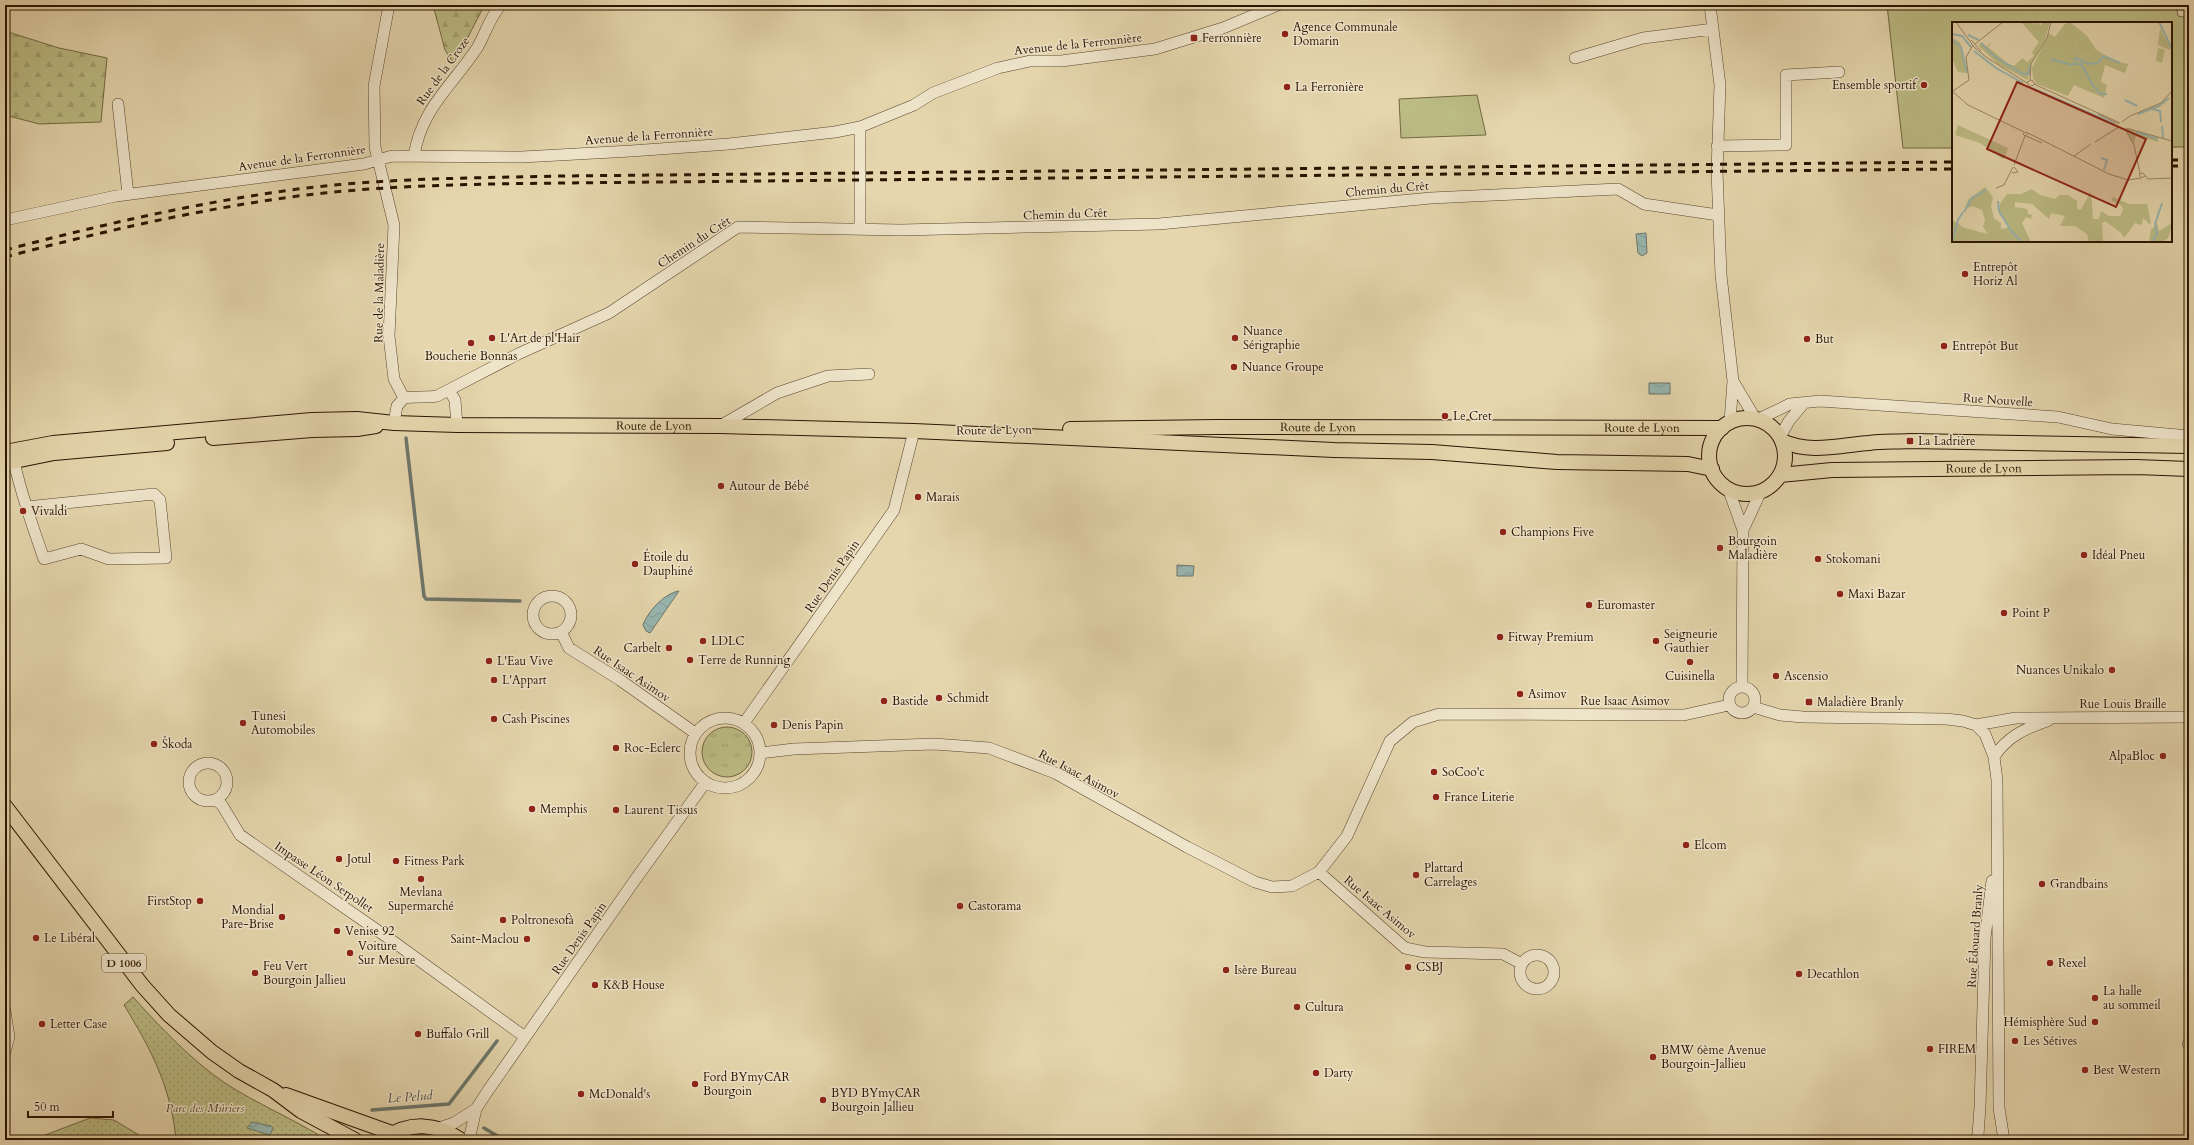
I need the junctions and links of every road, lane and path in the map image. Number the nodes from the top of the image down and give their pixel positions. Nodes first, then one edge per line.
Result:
1 (389, 5) edge
2 (501, 5) edge
3 (1278, 5) edge
4 (1710, 5) edge
5 (1713, 30) junction
6 (1575, 58) dead end
7 (1839, 72) dead end
8 (118, 104) dead end
9 (860, 126) junction
10 (1717, 146) junction
11 (414, 156) junction
12 (378, 160) junction
13 (128, 194) junction
14 (1718, 215) junction
15 (5, 220) edge
16 (860, 229) junction
17 (870, 374) dead end
18 (1733, 381) junction
19 (449, 390) junction
20 (404, 398) junction
21 (1804, 403) junction
22 (1757, 419) junction
23 (394, 423) junction
24 (457, 425) junction
25 (1726, 425) junction
26 (720, 426) junction
27 (914, 431) junction
28 (2189, 436) edge
29 (1781, 439) junction
30 (2189, 446) edge
31 (8, 459) edge
32 (1712, 469) junction
33 (2189, 469) edge
34 (1780, 475) junction
35 (1728, 488) junction
36 (1761, 491) junction
37 (26, 507) junction
38 (1743, 530) junction
39 (561, 632) dead end
40 (1742, 686) junction
41 (1729, 705) junction
42 (1753, 707) junction
43 (2057, 717) junction
44 (2189, 717) edge
45 (744, 723) junction
46 (1976, 725) junction
47 (695, 733) junction
48 (760, 753) junction
49 (1994, 757) junction
50 (1997, 780) junction
51 (705, 783) junction
52 (216, 800) dead end
53 (5, 806) edge
54 (1319, 872) junction
55 (1522, 964) dead end
56 (5, 1011) edge
57 (525, 1037) junction
58 (5, 1052) edge
59 (272, 1090) junction
60 (476, 1109) junction
61 (439, 1128) junction
62 (387, 1137) edge
63 (356, 1140) edge
64 (461, 1140) edge
65 (469, 1140) edge
66 (1975, 1140) edge
67 (2004, 1140) edge

1 - 12 street, Rue de la Maladière
2 - 11 street, Rue de la Croze
3 - 9 street, Avenue de la Ferronnière
4 - 5 street
5 - 6 street
5 - 10 street
7 - 10 street
8 - 13 street
9 - 11 street, Avenue de la Ferronnière
9 - 16 street
10 - 14 street
11 - 12 street, Avenue de la Ferronnière
12 - 13 street, Avenue de la Ferronnière
12 - 20 street, Rue de la Maladière
13 - 15 street, Avenue de la Ferronnière
14 - 16 street, Chemin du Crêt
14 - 18 street
16 - 19 street, Chemin du Crêt
17 - 26 street
18 - 22 street
18 - 25 street
19 - 20 street, Chemin du Crêt
19 - 24 street
20 - 23 street
21 - 22 street, Rue Nouvelle
21 - 28 street, Rue Nouvelle
21 - 29 street
22 - 25 main road
22 - 29 main road
23 - 24 main road, Route de Lyon
23 - 31 main road, Route de Lyon
24 - 26 main road, Route de Lyon
25 - 27 main road, Route de Lyon
25 - 32 main road
26 - 27 main road, Route de Lyon
27 - 32 main road, Route de Lyon
27 - 45 street, Rue Denis Papin
29 - 30 main road
29 - 34 main road
31 - 37 street
32 - 35 main road
33 - 34 main road, Route de Lyon
34 - 36 main road
35 - 36 main road
35 - 38 street
36 - 38 street
37 - 37 street
38 - 40 street
39 - 47 street, Rue Isaac Asimov
40 - 41 street
40 - 42 street
41 - 42 street
41 - 54 street, Rue Isaac Asimov
42 - 46 street
43 - 44 street, Rue Louis Braille
43 - 46 street, Rue Louis Braille
43 - 49 street, Rue Louis Braille
45 - 47 street
45 - 48 street
46 - 49 street, Rue Édouard Branly
47 - 51 street
48 - 51 street
48 - 54 street, Rue Isaac Asimov
49 - 50 street, Rue Édouard Branly
50 - 66 street, Rue Édouard Branly
50 - 67 street, Rue Édouard Branly
51 - 57 street, Rue Denis Papin
52 - 57 street, Impasse Léon Serpollet
53 - 59 main road, D 1006
54 - 55 street, Rue Isaac Asimov
56 - 58 street
57 - 60 street, Rue Denis Papin
59 - 62 main road, D 1006
59 - 63 main road, D 1006
60 - 61 street, Rue Denis Papin
60 - 65 street, Rue Denis Papin
61 - 62 main road
61 - 64 main road

